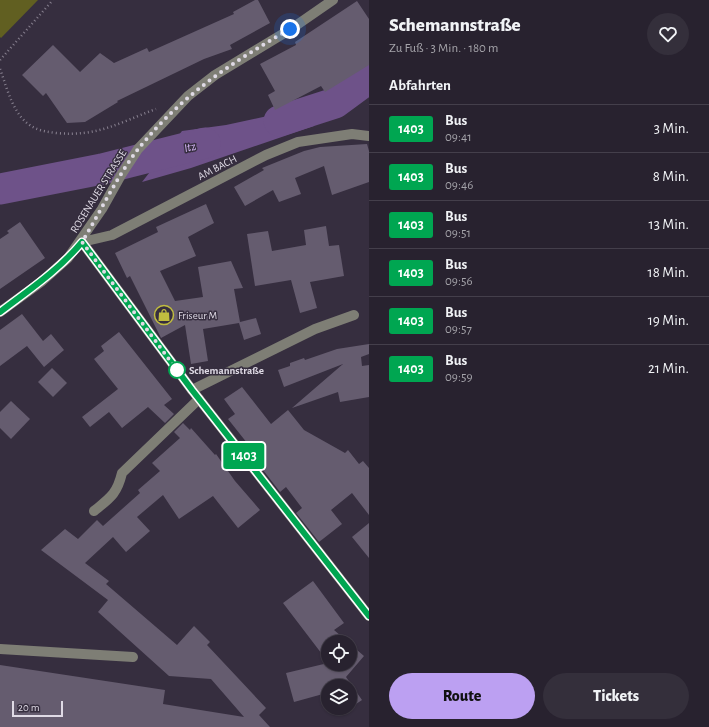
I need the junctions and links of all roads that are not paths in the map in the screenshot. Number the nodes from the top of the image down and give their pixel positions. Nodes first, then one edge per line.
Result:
1 (333, 0) edge
2 (369, 136) edge
3 (82, 242) junction
4 (0, 312) edge
5 (354, 315) dead end
6 (192, 390) junction
7 (199, 399) junction
8 (94, 511) dead end
9 (369, 616) edge
10 (0, 649) edge
11 (133, 657) dead end

1 - 3 street, ROSENAUER STRASSE
2 - 3 street, AM BACH
3 - 4 street, ROSENAUER STRASSE
3 - 6 street
5 - 6 street
6 - 7 street
7 - 8 street
7 - 9 street
10 - 11 street

